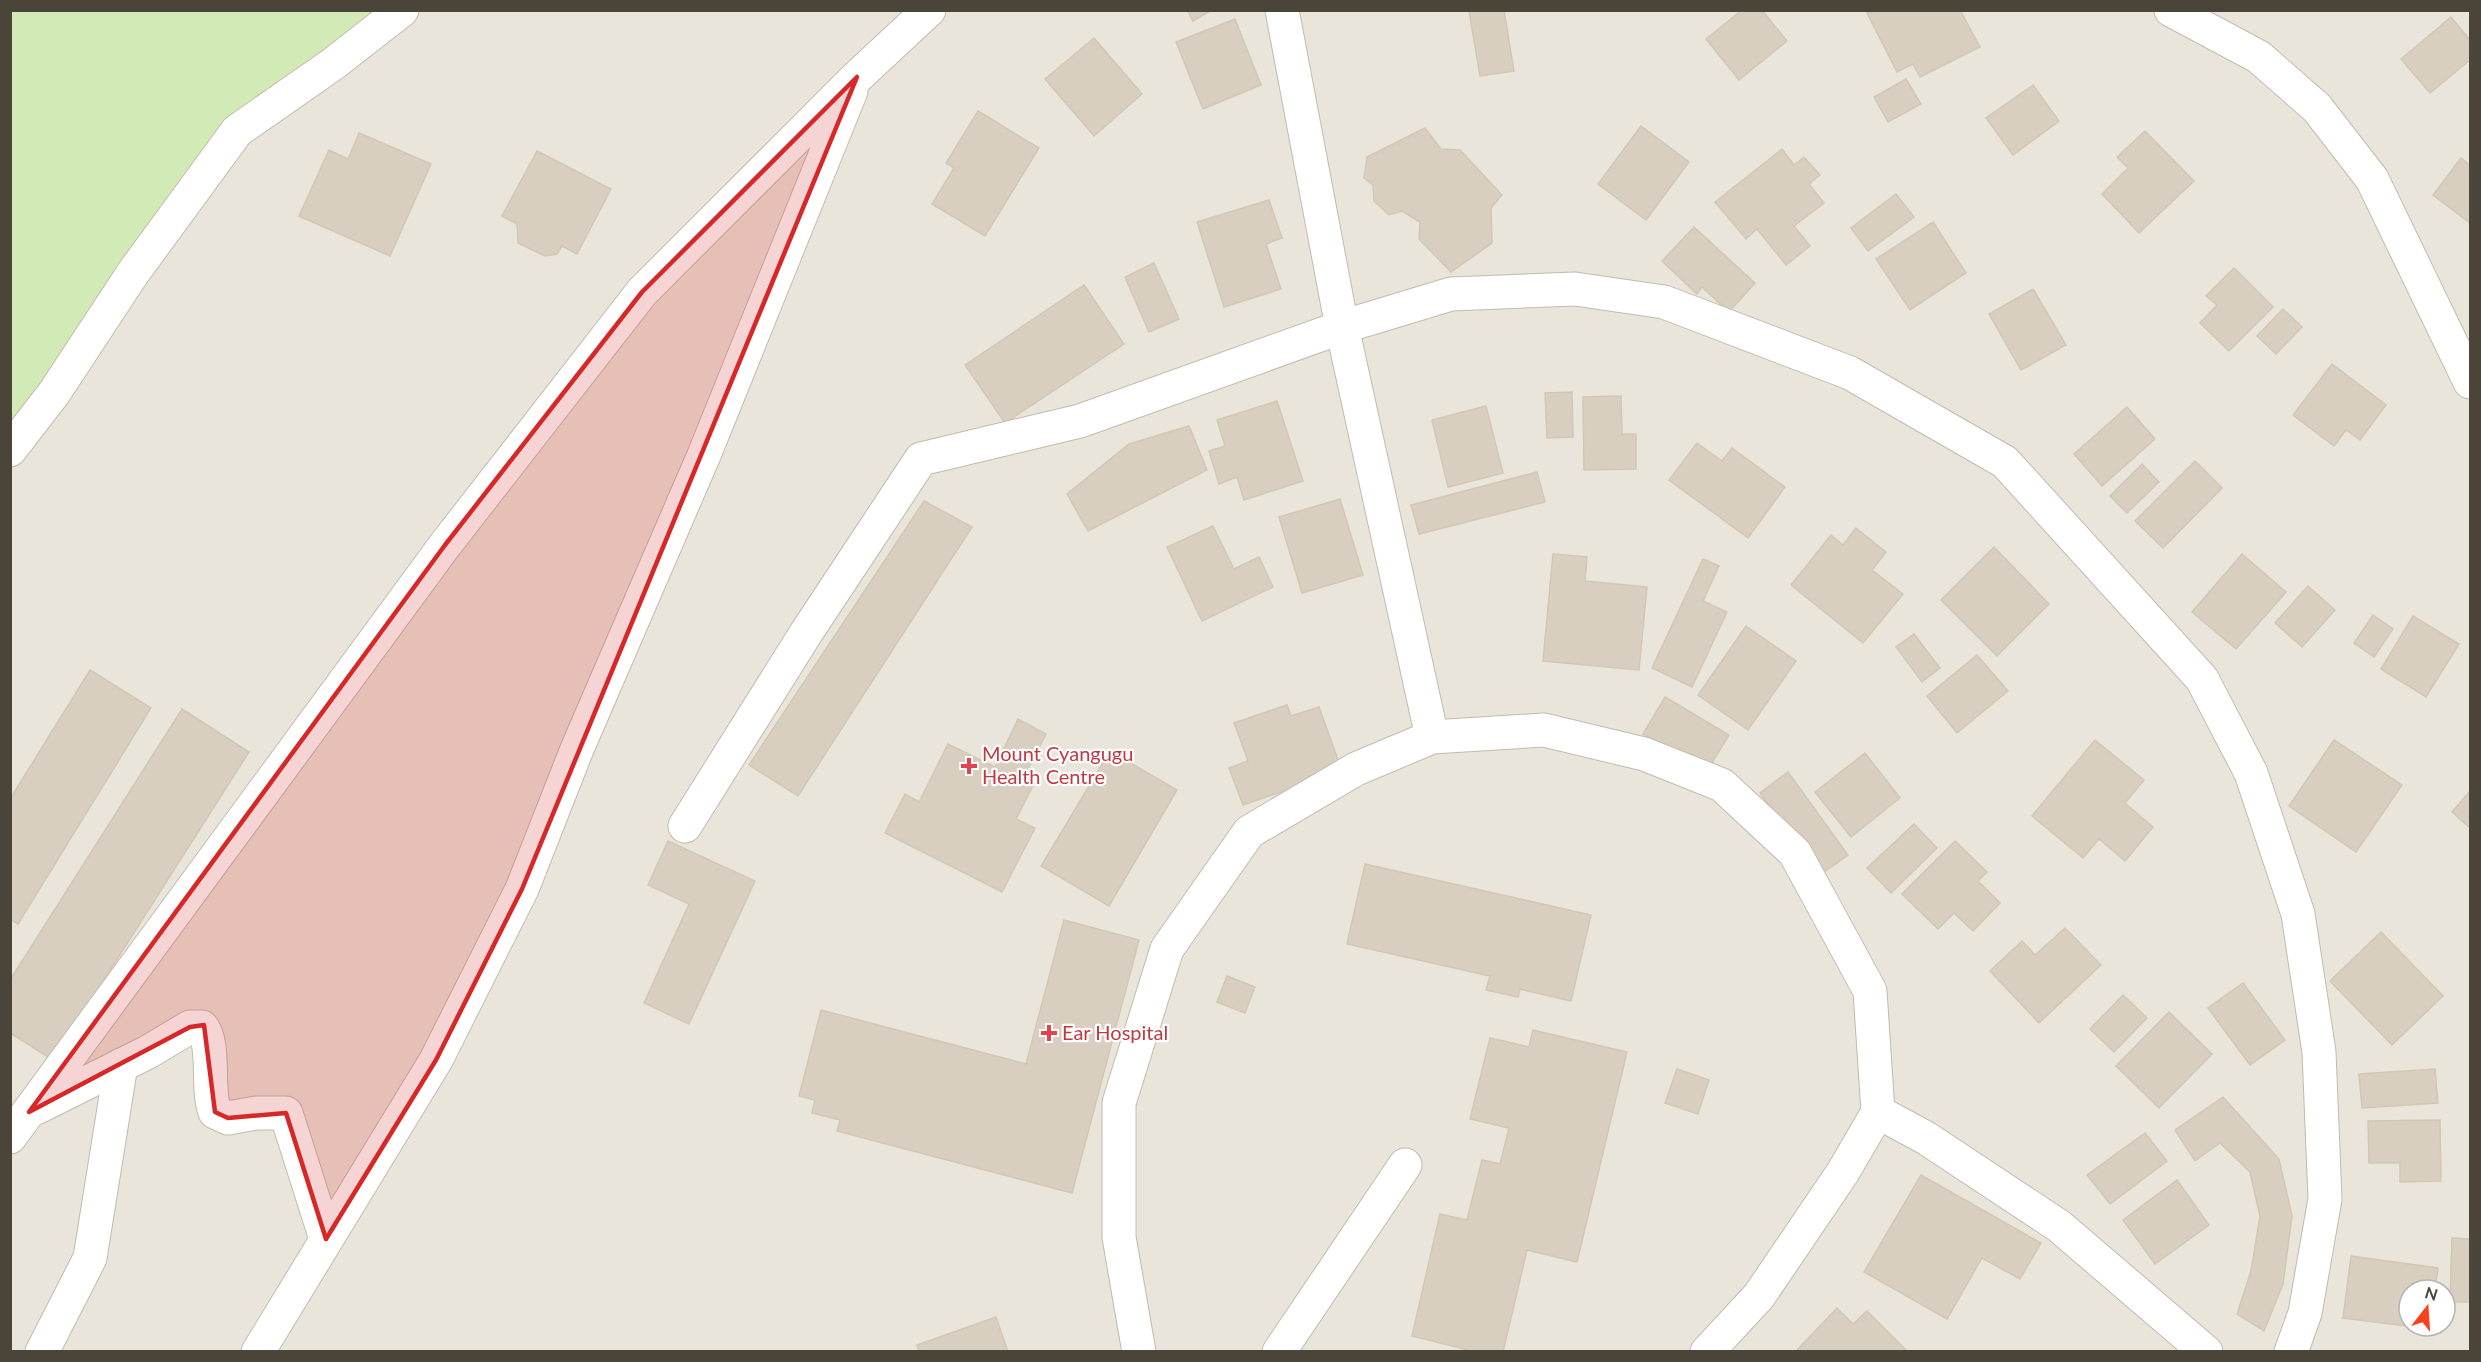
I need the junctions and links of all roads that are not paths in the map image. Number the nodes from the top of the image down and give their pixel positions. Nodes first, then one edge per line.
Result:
1 (402, 10) edge
2 (928, 10) edge
3 (1282, 10) edge
4 (2170, 10) edge
5 (857, 77) junction
6 (1342, 327) junction
7 (2470, 382) edge
8 (10, 450) edge
9 (1432, 737) junction
10 (685, 826) dead end
11 (121, 1065) junction
12 (1878, 1112) junction
13 (20, 1124) edge
14 (1405, 1165) dead end
15 (326, 1239) junction
16 (1713, 1350) edge
17 (42, 1352) edge
18 (258, 1352) edge
19 (1139, 1352) edge
20 (1279, 1352) edge
21 (2206, 1352) edge
22 (2291, 1352) edge

1 - 8 street
2 - 5 street
3 - 6 street
4 - 7 street
5 - 13 street
5 - 15 street
6 - 9 street
6 - 10 street
6 - 22 street
9 - 12 street
9 - 19 street
11 - 13 street
11 - 15 street
11 - 17 street
12 - 16 street
12 - 21 street
14 - 20 street
15 - 18 street

